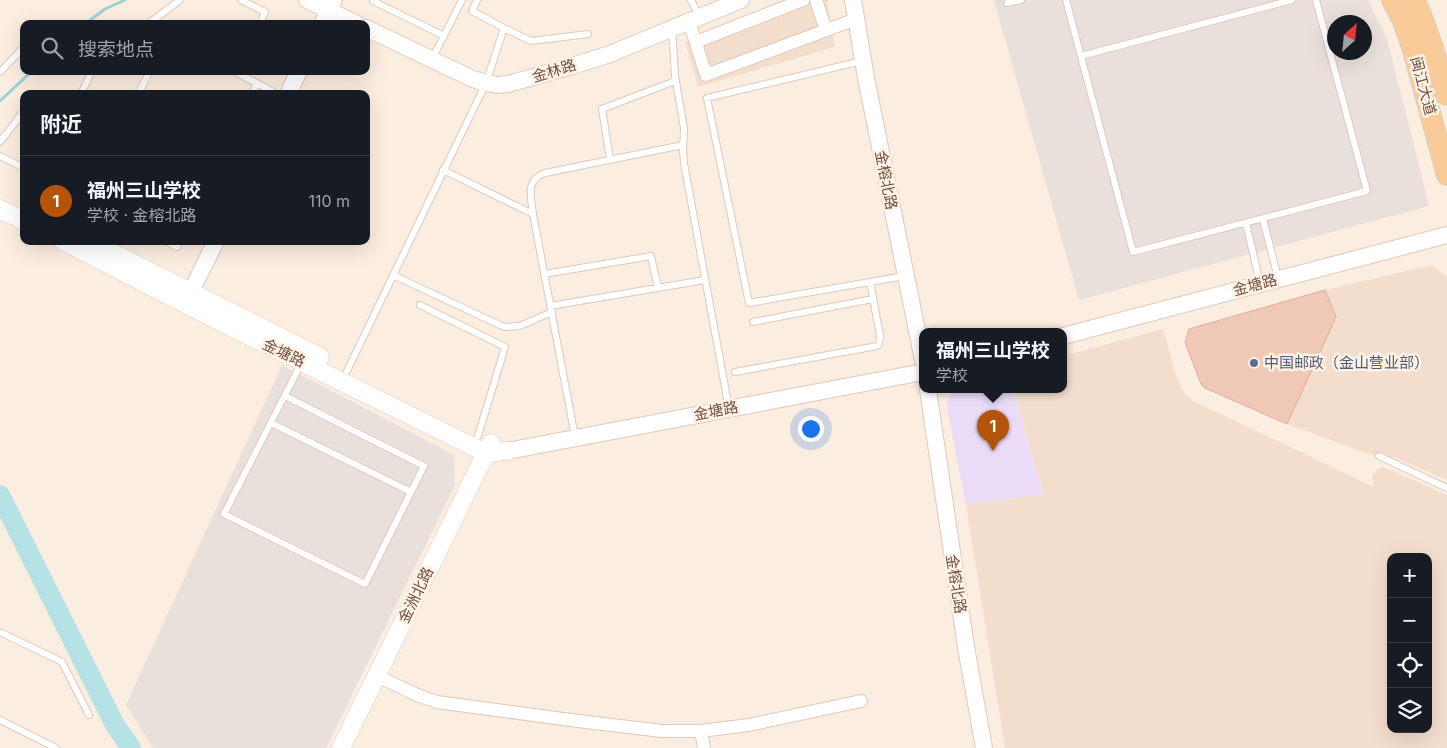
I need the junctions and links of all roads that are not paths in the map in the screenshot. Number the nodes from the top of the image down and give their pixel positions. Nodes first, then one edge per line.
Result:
1 (180, 0) edge
2 (242, 0) edge
3 (307, 0) edge
4 (462, 0) edge
5 (477, 0) edge
6 (691, 0) edge
7 (742, 0) edge
8 (803, 0) edge
9 (816, 0) edge
10 (853, 0) edge
11 (1021, 0) edge
12 (1066, 0) edge
13 (1292, 0) edge
14 (1316, 0) edge
15 (1392, 0) edge
16 (1415, 0) edge
17 (373, 1) edge
18 (1007, 3) dead end
19 (328, 11) edge
20 (694, 19) junction
21 (856, 19) junction
22 (153, 20) edge
23 (262, 20) edge
24 (347, 20) edge
25 (504, 28) junction
26 (672, 28) junction
27 (370, 30) edge
28 (826, 30) junction
29 (588, 34) dead end
30 (444, 36) junction
31 (696, 42) junction
32 (20, 51) edge
33 (1081, 56) junction
34 (432, 60) junction
35 (863, 61) junction
36 (0, 72) edge
37 (90, 75) edge
38 (148, 75) edge
39 (240, 75) edge
40 (297, 75) edge
41 (676, 81) junction
42 (486, 83) junction
43 (257, 84) junction
44 (82, 90) edge
45 (140, 90) edge
46 (254, 90) edge
47 (269, 90) edge
48 (290, 90) edge
49 (1447, 95) edge
50 (20, 117) edge
51 (0, 142) edge
52 (683, 144) junction
53 (0, 156) edge
54 (610, 159) junction
55 (20, 166) edge
56 (443, 170) junction
57 (1447, 175) edge
58 (0, 197) edge
59 (20, 207) edge
60 (0, 209) edge
61 (533, 214) junction
62 (20, 219) edge
63 (1263, 219) junction
64 (1246, 223) junction
65 (1447, 234) edge
66 (72, 245) edge
67 (96, 245) edge
68 (214, 245) edge
69 (544, 274) junction
70 (393, 275) junction
71 (906, 276) junction
72 (1278, 279) junction
73 (705, 280) junction
74 (870, 282) junction
75 (1261, 284) junction
76 (658, 288) junction
77 (188, 298) junction
78 (874, 299) junction
79 (420, 304) dead end
80 (551, 309) junction
81 (753, 322) dead end
82 (1067, 335) edge
83 (919, 340) edge
84 (305, 357) junction
85 (347, 371) junction
86 (735, 372) dead end
87 (919, 373) edge
88 (928, 393) edge
89 (285, 396) junction
90 (729, 409) junction
91 (271, 423) junction
92 (575, 438) junction
93 (494, 447) junction
94 (1379, 456) dead end
95 (1447, 488) edge
96 (411, 492) junction
97 (1, 634) edge
98 (381, 678) junction
99 (861, 701) dead end
100 (89, 715) dead end
101 (0, 720) edge
102 (701, 731) junction
103 (56, 748) edge
104 (341, 748) edge
105 (353, 748) edge
106 (704, 748) edge
107 (984, 748) edge

1 - 22 lane
2 - 23 lane
3 - 19 street
4 - 30 lane
5 - 25 lane
6 - 20 lane
7 - 20 street, 金林路
8 - 31 street
9 - 28 street
10 - 21 street, 金榕北路
11 - 18 lane
12 - 33 lane
13 - 33 lane
14 - 63 lane
15 - 57 main road, 闽江大道
16 - 49 main road, 闽江大道
17 - 30 lane
19 - 24 street
20 - 26 street, 金林路
20 - 31 street
21 - 28 street
21 - 35 street, 金榕北路
25 - 29 lane
25 - 42 lane
26 - 41 lane
26 - 42 street, 金林路
27 - 34 street, 金林路
28 - 31 street
30 - 34 lane
32 - 36 lane
33 - 64 lane
34 - 42 street, 金林路
35 - 71 street, 金榕北路
35 - 74 lane
37 - 44 lane
38 - 45 lane
39 - 43 lane
40 - 48 street
41 - 52 lane
41 - 54 lane
42 - 56 lane
43 - 46 lane
43 - 47 lane
50 - 51 lane
52 - 54 lane
52 - 73 lane
53 - 55 lane
54 - 61 lane
56 - 61 lane
56 - 70 lane
58 - 59 main road
60 - 62 main road
61 - 69 lane
63 - 64 lane
63 - 72 lane
64 - 75 lane
65 - 72 street, 金塘路
66 - 77 main road, 金塘路
67 - 77 main road, 金塘路
68 - 77 street
69 - 76 lane
69 - 80 lane
70 - 80 lane
70 - 85 lane
71 - 74 lane
71 - 83 street, 金榕北路
72 - 75 street, 金塘路
73 - 76 lane
73 - 90 lane
74 - 78 lane
75 - 82 street, 金塘路
76 - 80 lane
77 - 84 main road, 金塘路
78 - 81 lane
78 - 86 lane
79 - 93 lane
80 - 92 lane
84 - 85 main road, 金塘路
84 - 89 lane
84 - 93 main road, 金塘路
85 - 93 main road, 金塘路
87 - 90 street, 金塘路
88 - 107 street, 金榕北路
89 - 91 lane
89 - 96 lane
90 - 92 street, 金塘路
91 - 96 lane
91 - 96 lane
92 - 93 street, 金塘路
93 - 98 main road, 金洲北路
94 - 95 lane
97 - 100 lane
98 - 102 street
98 - 104 main road, 金洲北路
98 - 105 main road, 金洲北路
99 - 102 street
101 - 103 lane
102 - 106 street

